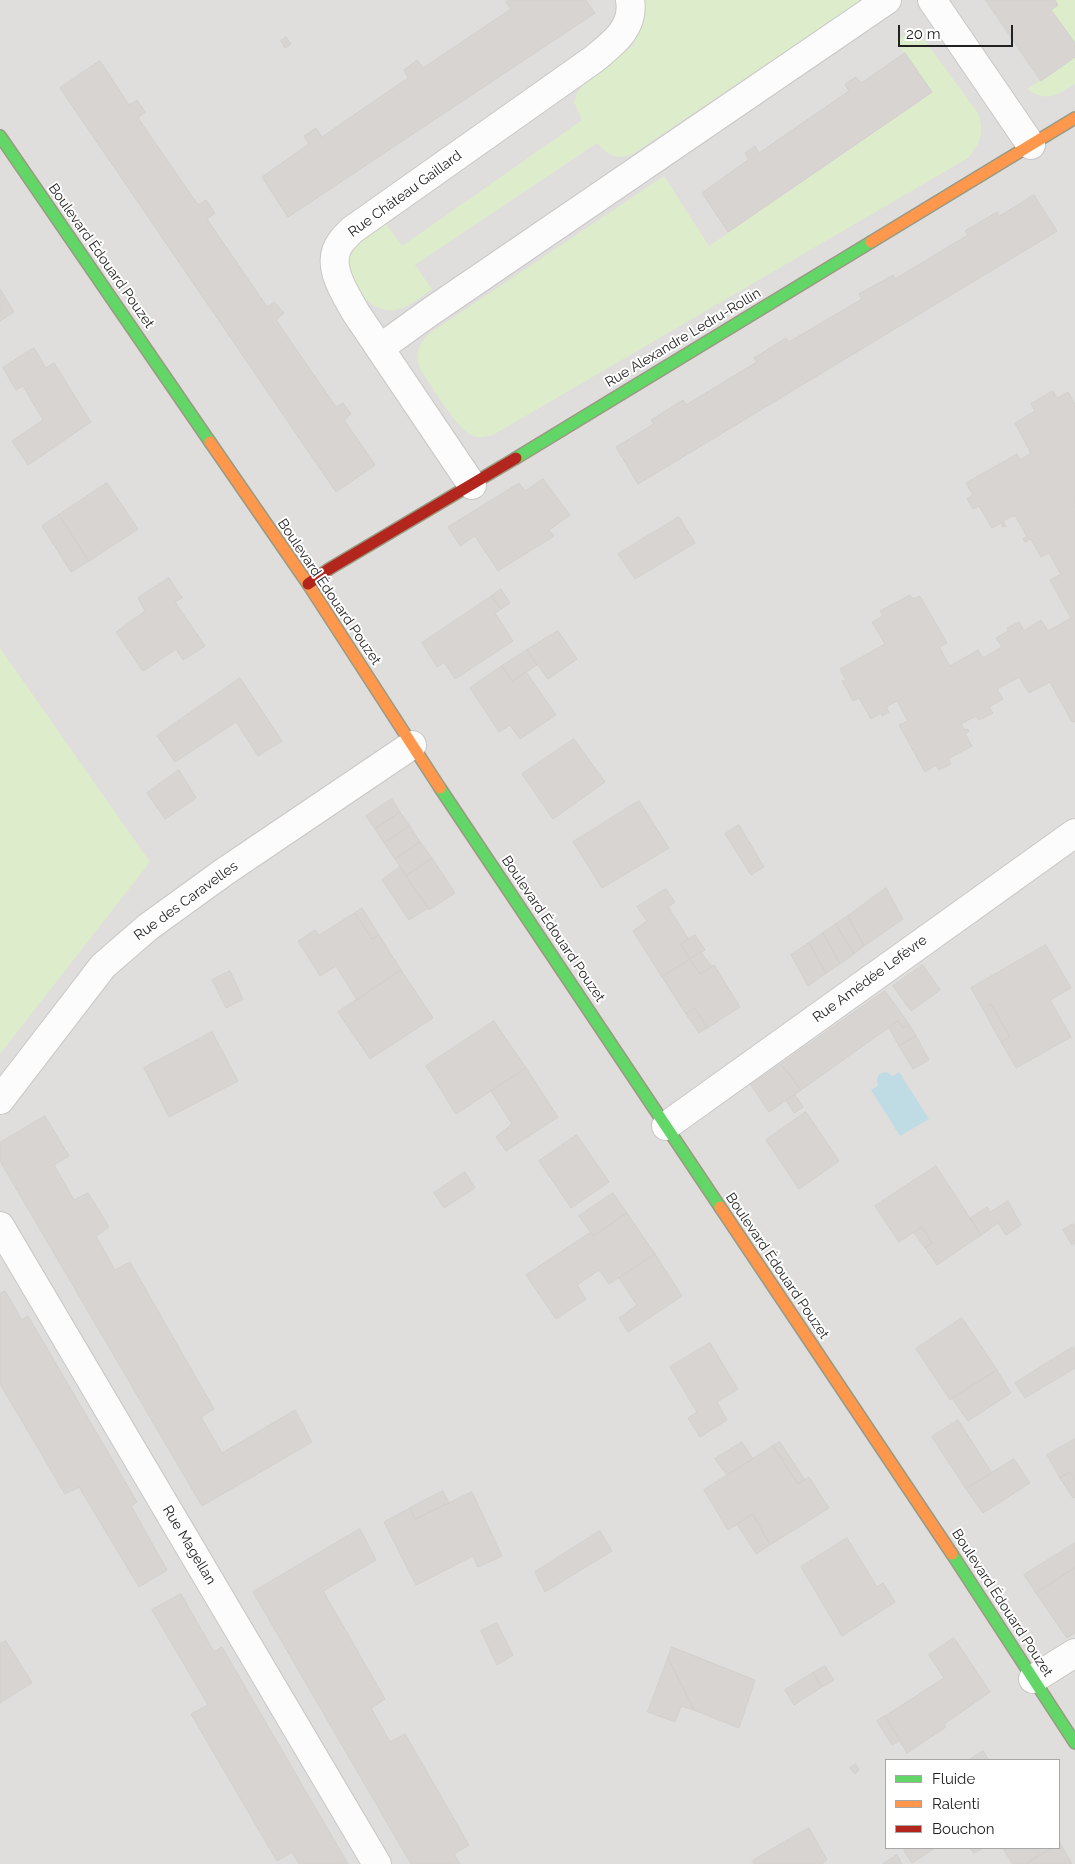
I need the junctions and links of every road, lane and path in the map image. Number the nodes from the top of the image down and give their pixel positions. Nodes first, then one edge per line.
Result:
1 (630, 0) edge
2 (887, 0) edge
3 (932, 0) edge
4 (1075, 118) edge
5 (0, 136) edge
6 (1030, 145) junction
7 (380, 348) junction
8 (472, 485) junction
9 (308, 584) junction
10 (412, 745) junction
11 (1075, 832) edge
12 (0, 1100) edge
13 (666, 1126) junction
14 (0, 1226) edge
15 (1075, 1653) edge
16 (1033, 1678) junction
17 (1075, 1743) edge
18 (377, 1864) edge

1 - 7 street, Rue Château Gaillard
2 - 7 street
3 - 6 street
4 - 6 street, Rue Alexandre Ledru-Rollin
5 - 9 street, Boulevard Édouard Pouzet
6 - 8 street, Rue Alexandre Ledru-Rollin
7 - 8 street, Rue Château Gaillard
8 - 9 street, Rue Alexandre Ledru-Rollin
9 - 10 street, Boulevard Édouard Pouzet
10 - 12 street, Rue des Caravelles
10 - 13 street, Boulevard Édouard Pouzet
11 - 13 street, Rue Amédée Lefèvre
13 - 16 street, Boulevard Édouard Pouzet
14 - 18 street, Rue Magellan
15 - 16 street
16 - 17 street, Boulevard Édouard Pouzet

